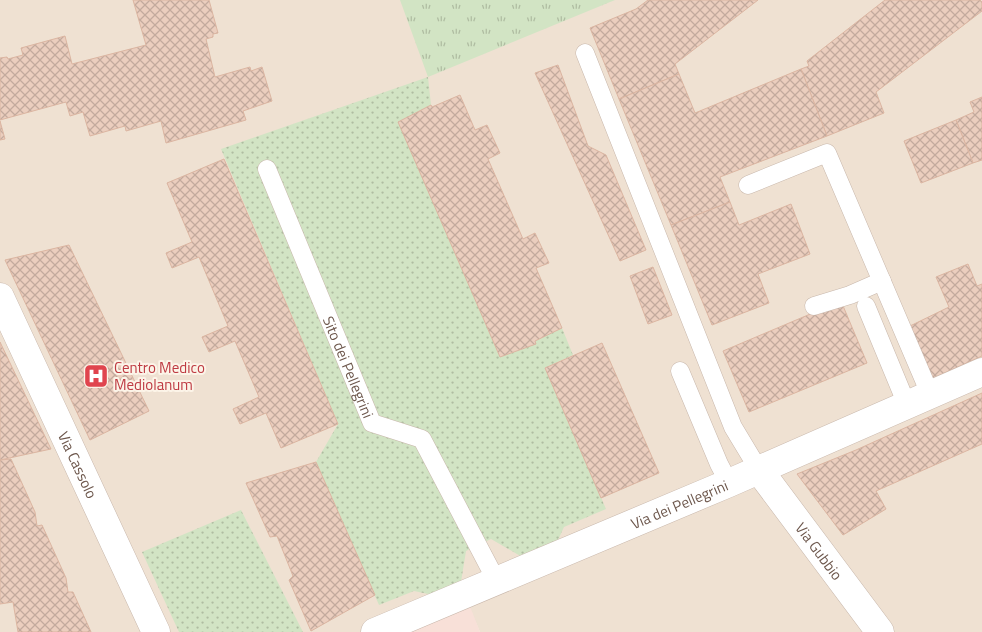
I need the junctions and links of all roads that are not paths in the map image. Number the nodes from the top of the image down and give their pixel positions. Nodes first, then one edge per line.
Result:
1 (585, 53) dead end
2 (267, 169) dead end
3 (748, 185) dead end
4 (882, 281) junction
5 (0, 297) edge
6 (814, 306) dead end
7 (866, 306) dead end
8 (680, 371) dead end
9 (982, 372) edge
10 (918, 400) junction
11 (759, 470) junction
12 (729, 483) junction
13 (496, 580) junction
14 (156, 632) edge
15 (375, 632) edge
16 (880, 632) edge

1 - 11 lane
2 - 13 lane, Sito dei Pellegrini
3 - 4 lane
4 - 6 lane
4 - 10 lane
5 - 14 street, Via Cassolo
7 - 10 lane
8 - 12 lane
9 - 10 street, Via dei Pellegrini
10 - 11 street, Via dei Pellegrini
11 - 12 street, Via dei Pellegrini
11 - 16 street, Via Gubbio
12 - 13 street, Via dei Pellegrini
13 - 15 street, Via dei Pellegrini

